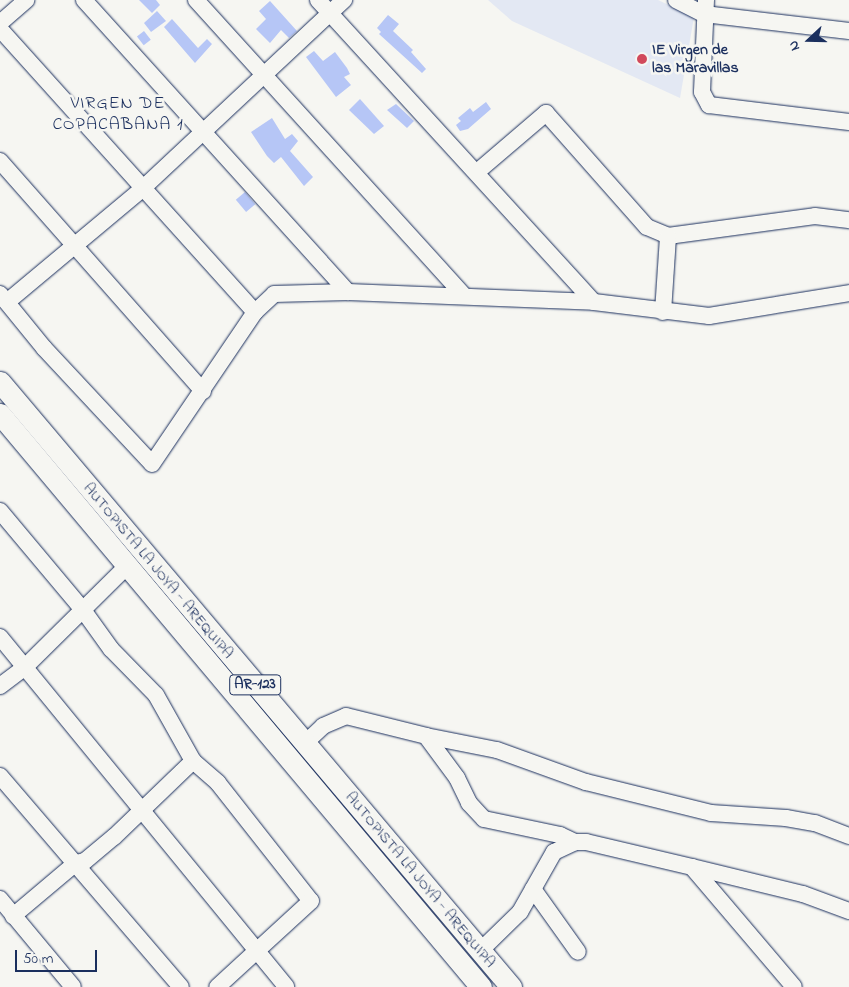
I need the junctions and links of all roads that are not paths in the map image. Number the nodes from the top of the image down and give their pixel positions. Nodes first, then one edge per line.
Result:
1 (26, 0) edge
2 (84, 0) edge
3 (196, 0) edge
4 (318, 0) edge
5 (344, 0) edge
6 (676, 0) edge
7 (705, 7) edge
8 (329, 14) junction
9 (0, 23) edge
10 (0, 29) edge
11 (849, 31) edge
12 (262, 75) junction
13 (849, 122) edge
14 (205, 131) junction
15 (0, 161) edge
16 (477, 172) junction
17 (142, 189) junction
18 (849, 220) edge
19 (668, 236) junction
20 (76, 246) junction
21 (348, 292) junction
22 (849, 293) edge
23 (464, 296) junction
24 (4, 298) edge
25 (594, 302) junction
26 (254, 312) junction
27 (663, 312) junction
28 (0, 382) edge
29 (203, 391) junction
30 (2, 421) edge
31 (0, 511) edge
32 (127, 566) junction
33 (83, 610) junction
34 (0, 637) edge
35 (25, 667) junction
36 (0, 686) edge
37 (426, 736) junction
38 (304, 744) junction
39 (193, 761) junction
40 (0, 776) edge
41 (140, 812) junction
42 (849, 836) edge
43 (575, 842) junction
44 (76, 863) junction
45 (692, 867) junction
46 (533, 889) junction
47 (0, 899) edge
48 (849, 911) edge
49 (14, 916) junction
50 (480, 951) junction
51 (578, 952) dead end
52 (256, 954) junction
53 (73, 987) edge
54 (181, 987) edge
55 (217, 987) edge
56 (286, 987) edge
57 (481, 987) edge
58 (511, 987) edge
59 (794, 987) edge

1 - 9 street
2 - 14 street
3 - 12 street
4 - 8 street
5 - 8 street
6 - 7 street
7 - 11 street
7 - 13 street
8 - 12 street
8 - 16 street
10 - 17 street
12 - 14 street
12 - 23 street
14 - 17 street
14 - 21 street
15 - 20 street
16 - 19 street
16 - 25 street
17 - 20 street
17 - 26 street
18 - 19 street
19 - 27 street
20 - 24 street
20 - 29 street
21 - 23 street
21 - 26 street
22 - 27 street
23 - 25 street
24 - 29 street
25 - 27 street
26 - 29 street
28 - 38 main road, AUTOPISTA LA JOYA - AREQUIPA / AR-123
30 - 32 main road, AUTOPISTA LA JOYA - AREQUIPA / AR-123
31 - 33 street
32 - 33 street
32 - 57 main road, AUTOPISTA LA JOYA - AREQUIPA / AR-123
33 - 35 street
33 - 39 street
34 - 35 street
35 - 36 street
35 - 41 street
37 - 38 street
37 - 42 street
37 - 43 street
38 - 50 main road, AUTOPISTA LA JOYA - AREQUIPA / AR-123
39 - 41 street
39 - 52 street
40 - 44 street
41 - 44 street
41 - 52 street
43 - 45 street
43 - 46 street
44 - 49 street
44 - 54 street
45 - 48 street
45 - 59 street
46 - 50 street
46 - 51 street
47 - 49 street
49 - 53 street
50 - 58 main road, AUTOPISTA LA JOYA - AREQUIPA / AR-123
52 - 55 street
52 - 56 street

